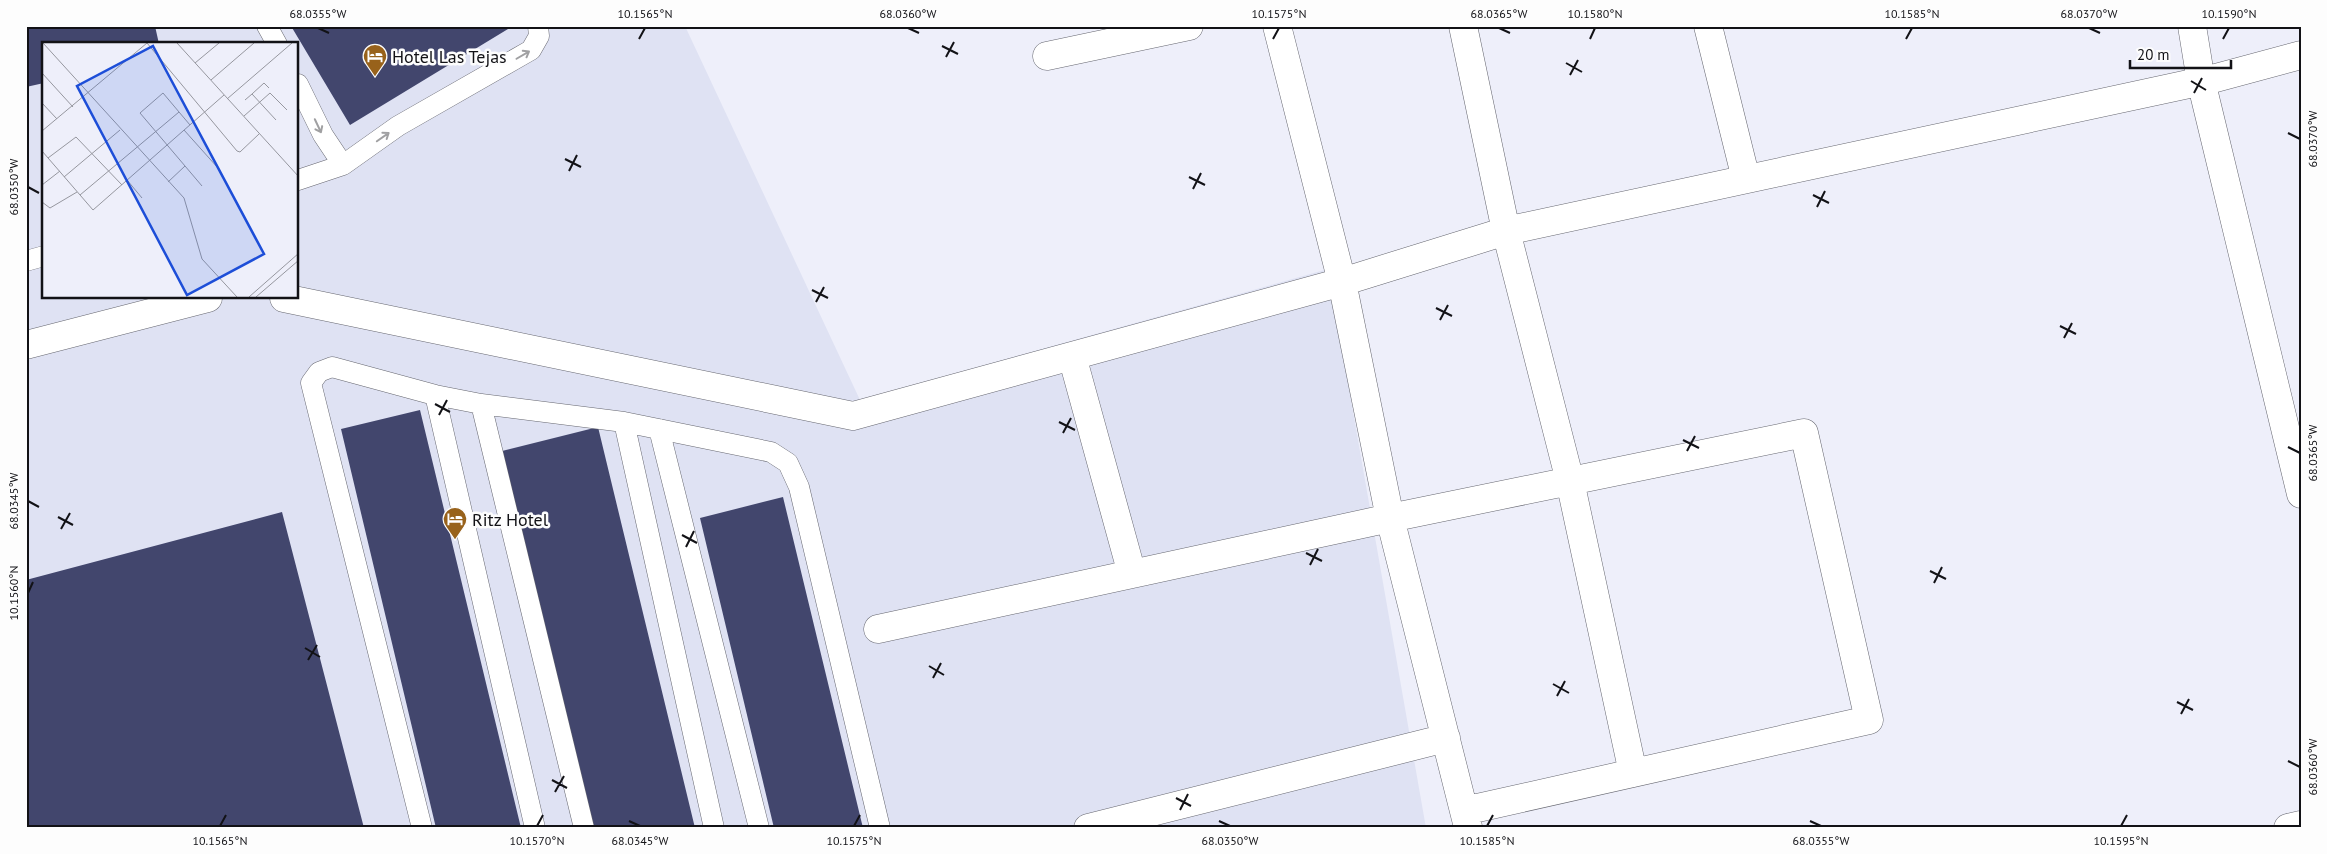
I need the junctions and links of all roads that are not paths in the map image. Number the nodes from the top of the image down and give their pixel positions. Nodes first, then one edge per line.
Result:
1 (268, 26) edge
2 (538, 26) edge
3 (1189, 26) edge
4 (1277, 26) edge
5 (1463, 26) edge
6 (1708, 26) edge
7 (2192, 26) edge
8 (275, 42) edge
9 (1047, 56) dead end
10 (2301, 56) edge
11 (2201, 81) junction
12 (299, 86) edge
13 (343, 165) junction
14 (1746, 179) junction
15 (299, 180) edge
16 (1506, 231) junction
17 (42, 257) edge
18 (26, 261) edge
19 (1342, 282) junction
20 (204, 299) edge
21 (289, 299) edge
22 (26, 345) edge
23 (1072, 356) junction
24 (435, 395) junction
25 (481, 404) junction
26 (624, 422) junction
27 (659, 429) junction
28 (1570, 481) junction
29 (2301, 494) edge
30 (1390, 518) junction
31 (1132, 574) junction
32 (878, 629) dead end
33 (1446, 738) junction
34 (1633, 773) junction
35 (1466, 819) edge
36 (2301, 825) edge
37 (422, 828) edge
38 (535, 828) edge
39 (584, 828) edge
40 (714, 828) edge
41 (759, 828) edge
42 (880, 828) edge
43 (1088, 828) edge
44 (2288, 828) edge

1 - 8 lane
13 -> 2 lane
3 - 9 street
4 - 19 street
5 - 16 street
6 - 14 street
7 - 11 street
10 - 11 street
11 - 14 street
11 - 29 street
12 -> 13 lane
13 - 15 lane
14 - 16 street
16 - 19 street
16 - 28 street
17 - 18 lane
19 - 23 street
19 - 30 street
20 - 22 street
21 - 23 street
23 - 31 street
24 - 25 lane
24 - 37 lane
24 - 38 lane
25 - 26 lane
25 - 39 lane
26 - 27 lane
26 - 40 lane
27 - 41 lane
27 - 42 lane
28 - 30 street
28 - 34 street
28 - 34 street
30 - 31 street
30 - 33 street
31 - 32 street
33 - 35 street
33 - 43 street
34 - 35 street
36 - 44 street

